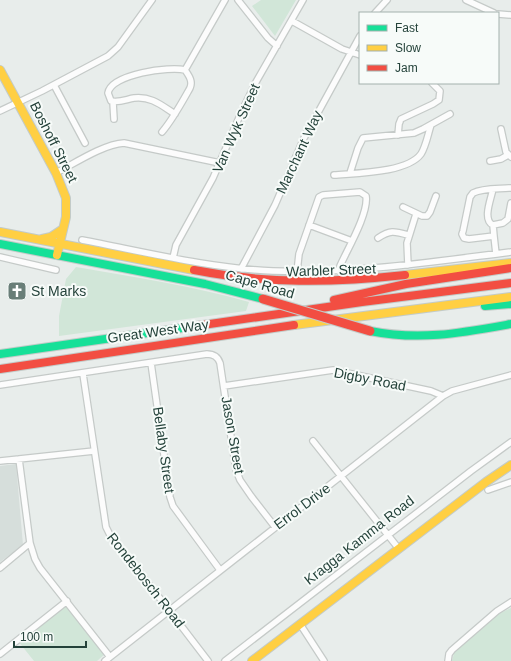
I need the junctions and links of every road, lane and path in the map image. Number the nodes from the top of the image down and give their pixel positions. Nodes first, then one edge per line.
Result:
1 (152, 0) edge
2 (225, 0) edge
3 (238, 0) edge
4 (303, 0) edge
5 (387, 0) edge
6 (466, 0) edge
7 (376, 12) edge
8 (492, 12) edge
9 (499, 14) edge
10 (511, 15) edge
11 (292, 21) junction
12 (359, 38) edge
13 (277, 46) junction
14 (350, 53) junction
15 (359, 55) edge
16 (0, 70) edge
17 (185, 70) junction
18 (433, 84) edge
19 (54, 85) junction
20 (113, 102) junction
21 (18, 104) junction
22 (0, 112) edge
23 (175, 114) junction
24 (450, 114) dead end
25 (114, 119) dead end
26 (431, 125) junction
27 (501, 129) dead end
28 (162, 132) dead end
29 (398, 135) junction
30 (85, 143) dead end
31 (510, 156) edge
32 (490, 161) dead end
33 (220, 163) junction
34 (56, 172) junction
35 (350, 173) junction
36 (334, 174) dead end
37 (511, 188) edge
38 (493, 189) junction
39 (436, 196) dead end
40 (511, 203) edge
41 (402, 208) dead end
42 (416, 214) junction
43 (309, 225) junction
44 (493, 225) junction
45 (63, 227) junction
46 (0, 232) edge
47 (408, 236) junction
48 (494, 236) junction
49 (378, 238) dead end
50 (37, 239) junction
51 (82, 240) dead end
52 (352, 241) junction
53 (0, 244) edge
54 (59, 244) junction
55 (72, 246) junction
56 (511, 252) edge
57 (496, 254) junction
58 (57, 255) junction
59 (0, 258) edge
60 (173, 258) junction
61 (511, 263) edge
62 (408, 265) junction
63 (511, 268) edge
64 (241, 269) junction
65 (56, 270) dead end
66 (297, 272) junction
67 (339, 272) junction
68 (511, 283) edge
69 (511, 297) edge
70 (511, 304) edge
71 (274, 314) junction
72 (320, 321) junction
73 (511, 324) edge
74 (0, 354) edge
75 (151, 363) junction
76 (0, 368) edge
77 (83, 374) junction
78 (511, 375) edge
79 (0, 385) edge
80 (224, 386) junction
81 (443, 396) junction
82 (314, 441) dead end
83 (511, 442) edge
84 (94, 451) junction
85 (19, 459) junction
86 (511, 459) edge
87 (0, 462) edge
88 (511, 465) edge
89 (342, 476) junction
90 (511, 482) edge
91 (487, 486) junction
92 (275, 527) junction
93 (389, 535) junction
94 (30, 543) junction
95 (399, 549) junction
96 (0, 568) edge
97 (220, 570) junction
98 (67, 601) junction
99 (511, 602) edge
100 (169, 610) junction
101 (301, 626) junction
102 (0, 654) edge
103 (110, 657) junction
104 (105, 661) edge
105 (208, 661) edge
106 (225, 661) edge
107 (252, 661) edge
108 (259, 661) edge
109 (324, 661) edge
110 (448, 661) edge

1 - 19 street
2 - 17 street
3 - 13 street
4 - 11 street, Van Wyk Street
5 - 7 street
6 - 8 street
9 - 10 street
11 - 13 street, Van Wyk Street
11 - 14 street
12 - 14 street, Marchant Way
13 - 33 street, Van Wyk Street
14 - 15 street
14 - 64 street, Marchant Way
16 - 21 main road, Boshoff Street
17 - 20 street
17 - 23 street
18 - 29 street
19 - 21 street
19 - 30 street
20 - 23 street
20 - 25 street
21 - 22 street
21 - 34 main road, Boshoff Street
23 - 28 street
24 - 26 street
26 - 29 street
26 - 35 street
27 - 31 street
29 - 35 street
31 - 32 street
33 - 34 street
33 - 60 street, Van Wyk Street
34 - 45 main road, Boshoff Street
35 - 36 street
37 - 38 street
38 - 44 street
38 - 48 street
39 - 42 street
40 - 44 street
41 - 42 street
42 - 47 street
43 - 52 street
43 - 52 street
43 - 66 street
44 - 48 street
45 - 50 main road
45 - 54 main road, Boshoff Street
45 - 55 main road
46 - 50 main road, Cape Road
47 - 49 street
47 - 62 street
48 - 57 street
50 - 54 main road, Cape Road
51 - 60 street, Warbler Street
52 - 67 street
53 - 58 main road, Cape Road
54 - 55 main road, Cape Road
54 - 58 main road, Boshoff Street
55 - 61 main road, Cape Road
56 - 57 street, Warbler Street
57 - 62 street, Warbler Street
58 - 73 main road, Cape Road, bridge
59 - 65 street
60 - 64 street, Warbler Street
62 - 67 street, Warbler Street
63 - 71 main road
64 - 66 street, Warbler Street
66 - 67 street, Warbler Street
68 - 71 main road
69 - 72 main road
70 - 72 main road
71 - 74 main road, Great West Way
72 - 76 main road, Great West Way
75 - 77 street
75 - 80 street, Jason Street
75 - 97 street, Bellaby Street
77 - 79 street
77 - 84 street, Rondebosch Road
78 - 81 street, Errol Drive
80 - 81 street, Digby Road
80 - 92 street, Jason Street
81 - 89 street, Errol Drive
82 - 89 street
83 - 93 street, Kragga Kamma Road
84 - 85 street
84 - 100 street, Rondebosch Road
85 - 87 street
85 - 94 street
86 - 91 main road
88 - 91 main road
89 - 92 street, Errol Drive
89 - 93 street
90 - 91 street
91 - 95 main road
92 - 97 street, Errol Drive
93 - 95 street
93 - 106 street, Kragga Kamma Road
94 - 96 street
94 - 98 street
95 - 101 main road
97 - 100 street, Errol Drive
98 - 102 street
98 - 103 street
99 - 110 street
100 - 103 street, Errol Drive
100 - 105 street, Rondebosch Road
101 - 107 main road
101 - 108 main road
101 - 109 street
103 - 104 street, Errol Drive

